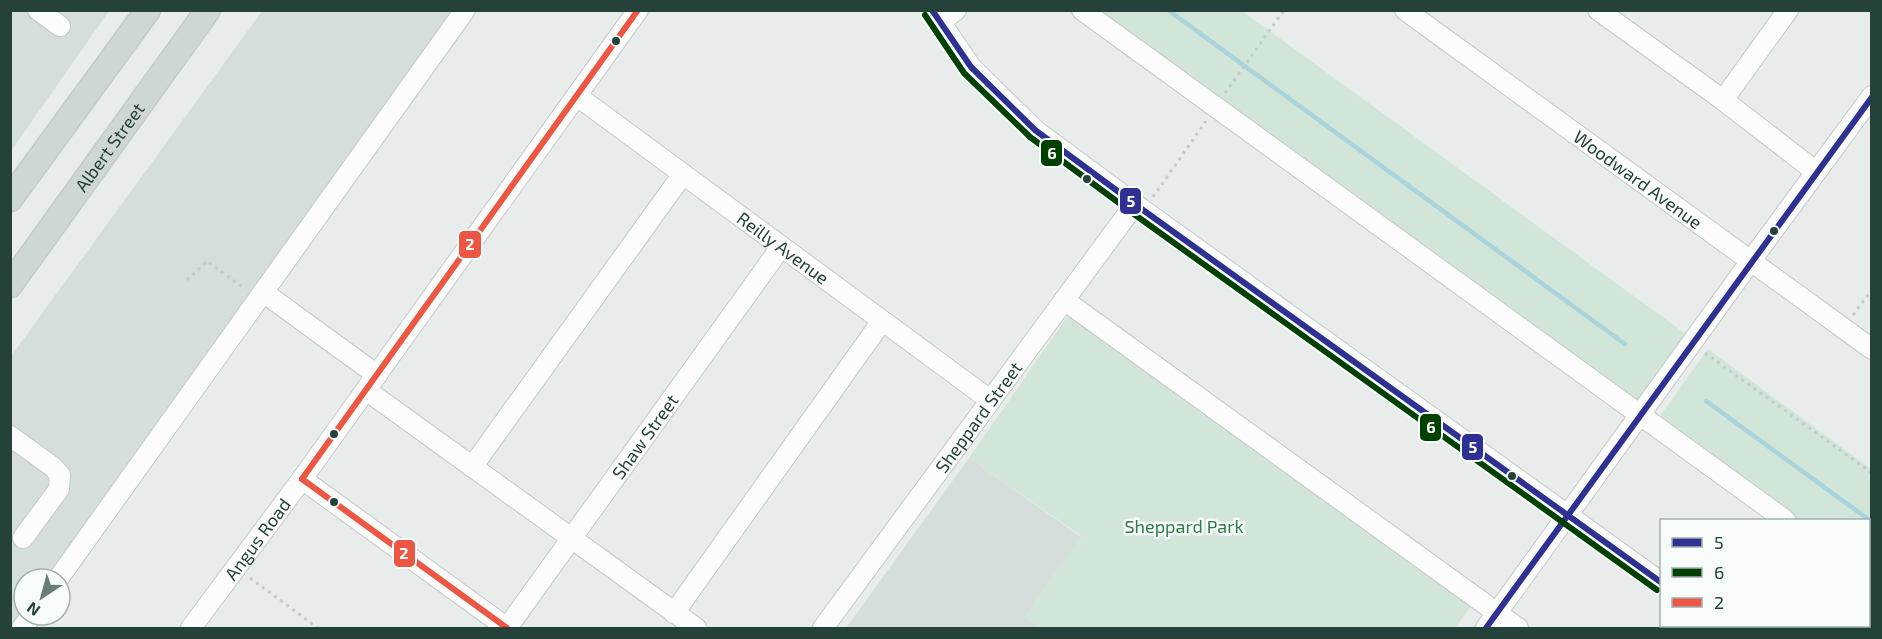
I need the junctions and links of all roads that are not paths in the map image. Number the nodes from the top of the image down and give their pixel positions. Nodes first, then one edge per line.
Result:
1 (39, 10) edge
2 (148, 10) edge
3 (208, 10) edge
4 (465, 10) edge
5 (638, 10) edge
6 (956, 10) edge
7 (1082, 10) edge
8 (1405, 10) edge
9 (1598, 10) edge
10 (1788, 10) edge
11 (936, 16) edge
12 (60, 26) dead end
13 (578, 96) junction
14 (1871, 97) edge
15 (1723, 100) junction
16 (1815, 171) junction
17 (683, 174) junction
18 (10, 199) edge
19 (1139, 207) junction
20 (782, 247) junction
21 (1750, 262) junction
22 (10, 285) edge
23 (261, 295) junction
24 (1064, 300) junction
25 (882, 321) junction
26 (1872, 349) edge
27 (372, 382) junction
28 (990, 400) junction
29 (1641, 415) junction
30 (10, 436) edge
31 (472, 467) junction
32 (302, 479) junction
33 (1567, 515) junction
34 (1784, 519) edge
35 (23, 538) dead end
36 (572, 539) junction
37 (67, 567) edge
38 (1660, 582) edge
39 (674, 613) junction
40 (1491, 621) edge
41 (191, 628) edge
42 (507, 628) edge
43 (696, 628) edge
44 (823, 628) edge
45 (1518, 628) edge

1 - 12 street
2 - 18 main road
3 - 22 main road, Albert Street
4 - 23 street
5 - 13 street, Angus Road
6 - 11 street
7 - 29 street
8 - 21 street, Woodward Avenue
9 - 15 street
10 - 15 street
11 - 19 street
13 - 17 street, Reilly Avenue
13 - 27 street, Angus Road
14 - 16 street
15 - 16 street
16 - 21 street
17 - 20 street, Reilly Avenue
17 - 31 street
19 - 24 street, Sheppard Street
19 - 33 street
20 - 25 street, Reilly Avenue
20 - 36 street, Shaw Street
21 - 26 street, Woodward Avenue
21 - 29 street
23 - 27 street
23 - 37 street
24 - 28 street, Sheppard Street
24 - 40 street
25 - 28 street, Reilly Avenue
25 - 39 street
27 - 31 street
27 - 32 street, Angus Road
28 - 44 street, Sheppard Street
29 - 33 street
29 - 34 street
30 - 35 street
31 - 36 street
32 - 41 street, Angus Road
32 - 42 street
33 - 38 street
33 - 40 street
36 - 39 street
36 - 42 street, Shaw Street
39 - 43 street
40 - 45 street

